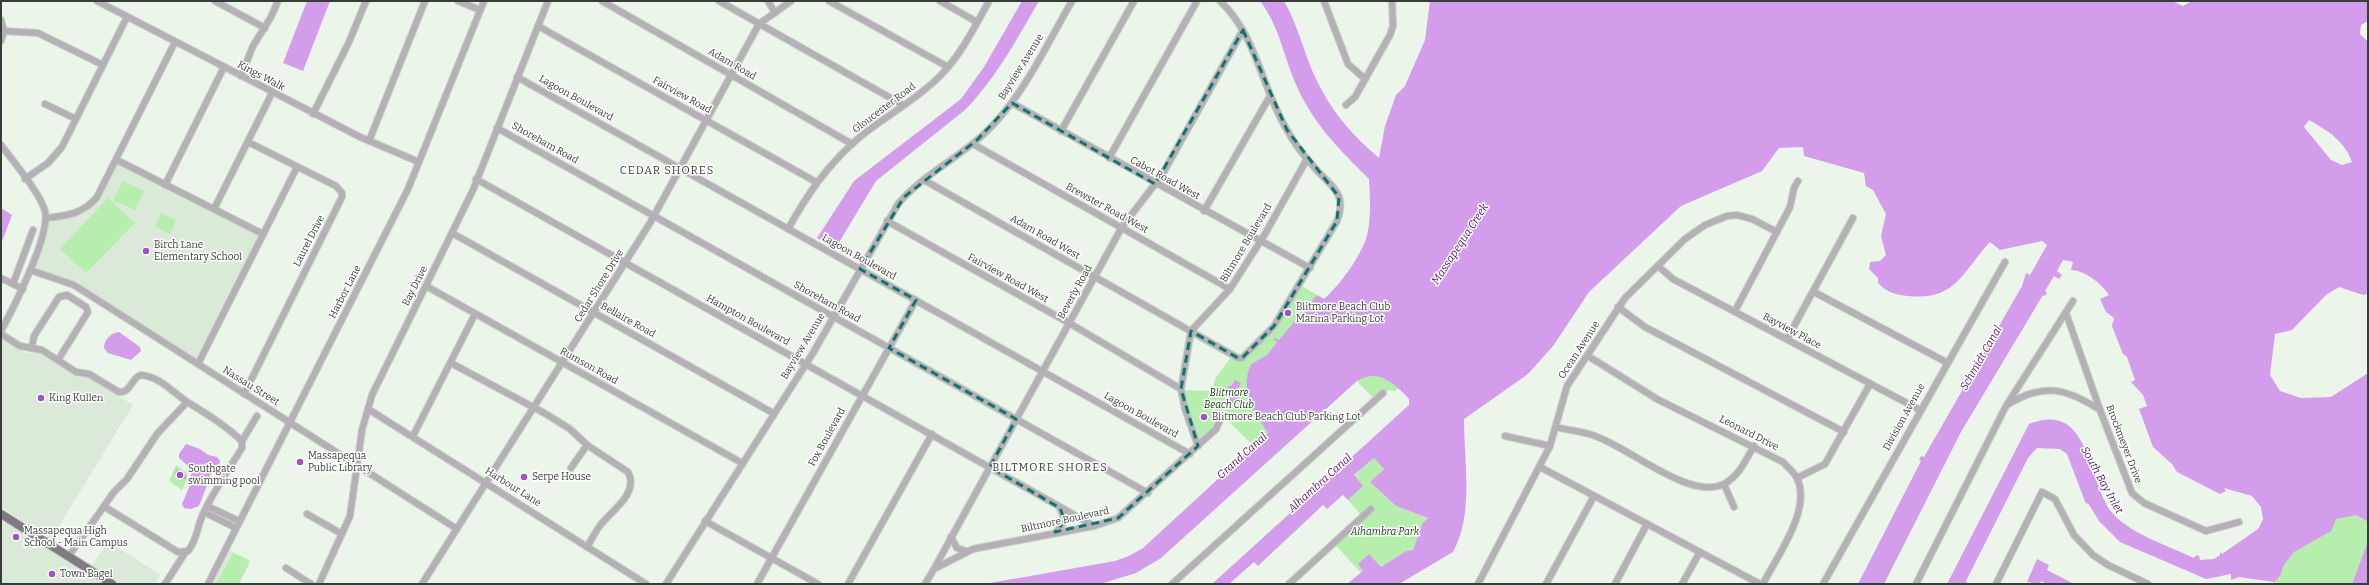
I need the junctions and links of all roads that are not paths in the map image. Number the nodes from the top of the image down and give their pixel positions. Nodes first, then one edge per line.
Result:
1 (97, 1) edge
2 (215, 1) edge
3 (278, 1) edge
4 (366, 1) edge
5 (424, 1) edge
6 (458, 1) edge
7 (484, 1) edge
8 (548, 1) edge
9 (602, 1) edge
10 (719, 1) edge
11 (768, 1) edge
12 (791, 1) edge
13 (829, 1) edge
14 (940, 1) edge
15 (989, 1) edge
16 (1072, 1) edge
17 (1134, 1) edge
18 (1197, 1) edge
19 (1220, 1) edge
20 (1324, 1) edge
21 (1392, 1) edge
22 (480, 10) junction
23 (774, 13) junction
24 (127, 17) junction
25 (1, 20) edge
26 (977, 22) junction
27 (759, 24) junction
28 (538, 26) junction
29 (265, 28) junction
30 (1243, 30) junction
31 (4, 31) junction
32 (1, 41) edge
33 (176, 42) junction
34 (103, 65) junction
35 (948, 67) junction
36 (224, 68) junction
37 (731, 75) junction
38 (242, 76) junction
39 (517, 77) junction
40 (1365, 80) junction
41 (272, 93) junction
42 (1270, 96) junction
43 (1012, 103) junction
44 (45, 104) dead end
45 (1346, 105) dead end
46 (903, 106) junction
47 (313, 114) junction
48 (76, 119) junction
49 (706, 120) junction
50 (497, 128) junction
51 (1061, 131) junction
52 (369, 141) junction
53 (248, 142) junction
54 (852, 144) junction
55 (973, 144) junction
56 (1, 145) edge
57 (1109, 158) junction
58 (1307, 159) junction
59 (116, 160) junction
60 (419, 162) junction
61 (297, 166) junction
62 (680, 168) junction
63 (25, 179) junction
64 (476, 179) junction
65 (924, 180) junction
66 (1798, 181) dead end
67 (816, 182) junction
68 (1155, 184) junction
69 (165, 185) junction
70 (214, 210) junction
71 (1204, 211) junction
72 (654, 216) junction
73 (46, 218) junction
74 (1853, 218) dead end
75 (886, 221) junction
76 (1122, 227) junction
77 (788, 229) junction
78 (34, 230) dead end
79 (1777, 232) junction
80 (452, 233) junction
81 (263, 234) junction
82 (1260, 241) junction
83 (2005, 262) dead end
84 (626, 263) junction
85 (1658, 266) junction
86 (1310, 268) junction
87 (860, 269) junction
88 (30, 270) junction
89 (1094, 277) junction
90 (1, 278) edge
91 (14, 284) junction
92 (426, 286) junction
93 (23, 289) junction
94 (1230, 289) junction
95 (1814, 292) junction
96 (916, 300) junction
97 (2073, 301) dead end
98 (1618, 307) junction
99 (1735, 312) junction
100 (594, 313) junction
101 (2066, 313) junction
102 (475, 314) junction
103 (833, 316) junction
104 (1069, 323) junction
105 (1, 331) edge
106 (1191, 331) junction
107 (1, 334) edge
108 (1787, 339) junction
109 (32, 347) junction
110 (889, 348) junction
111 (1588, 356) junction
112 (58, 360) junction
113 (1946, 362) junction
114 (451, 363) junction
115 (562, 363) junction
116 (198, 364) junction
117 (805, 364) junction
118 (1042, 371) junction
119 (1870, 384) junction
120 (1181, 390) junction
121 (244, 394) junction
122 (1383, 394) dead end
123 (862, 396) junction
124 (187, 402) junction
125 (2006, 406) junction
126 (534, 408) junction
127 (368, 409) junction
128 (1920, 410) junction
129 (2100, 410) junction
130 (774, 413) junction
131 (257, 416) dead end
132 (1016, 419) junction
133 (1220, 420) dead end
134 (290, 423) junction
135 (1556, 427) junction
136 (1844, 432) junction
137 (932, 434) junction
138 (413, 436) junction
139 (1505, 436) dead end
140 (242, 440) junction
141 (586, 445) junction
142 (1198, 446) junction
143 (1550, 446) junction
144 (1754, 446) junction
145 (1190, 454) junction
146 (742, 463) junction
147 (358, 466) junction
148 (990, 467) junction
149 (1540, 467) junction
150 (571, 468) dead end
151 (1797, 478) junction
152 (487, 482) junction
153 (1724, 484) junction
154 (1148, 493) junction
155 (1594, 496) junction
156 (105, 506) junction
157 (1734, 507) dead end
158 (1060, 508) junction
159 (205, 509) junction
160 (1371, 509) dead end
161 (1, 514) edge
162 (307, 514) dead end
163 (239, 521) junction
164 (706, 521) junction
165 (2239, 522) dead end
166 (1647, 524) junction
167 (1094, 526) junction
168 (236, 528) junction
169 (457, 529) junction
170 (1056, 532) junction
171 (342, 534) junction
172 (951, 537) junction
173 (587, 546) junction
174 (966, 551) junction
175 (1700, 552) junction
176 (185, 553) junction
177 (68, 557) junction
178 (772, 558) junction
179 (286, 568) dead end
180 (934, 569) junction
181 (103, 582) edge
182 (1752, 582) edge
183 (112, 584) edge
184 (165, 584) edge
185 (208, 584) edge
186 (311, 584) edge
187 (319, 584) edge
188 (422, 584) edge
189 (646, 584) edge
190 (666, 584) edge
191 (757, 584) edge
192 (818, 584) edge
193 (848, 584) edge
194 (925, 584) edge
195 (1172, 584) edge
196 (1289, 584) edge
197 (1478, 584) edge
198 (1546, 584) edge
199 (1615, 584) edge
200 (1682, 584) edge
201 (1762, 584) edge
202 (1823, 584) edge
203 (1916, 584) edge
204 (1996, 584) edge
205 (2148, 584) edge

1 - 24 street, Kings Walk
2 - 29 street
3 - 29 street
4 - 47 street
5 - 52 street
6 - 22 street
7 - 22 street, Harbor Lane
8 - 28 street, Bay Drive
9 - 37 street, Adam Road
10 - 27 street
11 - 23 street
12 - 23 street, Cedar Shore Drive
13 - 35 street
14 - 26 street
15 - 26 street, Gloucester Road
16 - 43 street, Bayview Avenue
17 - 51 street
18 - 57 street
19 - 30 street
20 - 40 street
21 - 40 street
22 - 60 street, Harbor Lane
23 - 27 street, Cedar Shore Drive
24 - 33 street, Kings Walk
24 - 34 street
25 - 31 street
26 - 35 street, Gloucester Road
27 - 37 street, Cedar Shore Drive
27 - 46 street
28 - 39 street, Bay Drive
28 - 49 street, Fairview Road
29 - 38 street
30 - 42 street
30 - 68 street, Beverly Road
31 - 32 street
31 - 34 street
33 - 36 street, Kings Walk
33 - 59 street
34 - 48 street
35 - 46 street, Gloucester Road
36 - 38 street, Kings Walk
36 - 69 street
37 - 49 street, Cedar Shore Drive
37 - 54 street, Adam Road
38 - 41 street, Kings Walk
39 - 50 street, Bay Drive
39 - 62 street, Lagoon Boulevard
40 - 45 street
41 - 47 street, Kings Walk
41 - 53 street
42 - 58 street
42 - 71 street
43 - 51 street, Cabot Road West
43 - 55 street, Bayview Avenue
44 - 48 street
46 - 54 street, Gloucester Road
47 - 52 street, Kings Walk
48 - 63 street
49 - 62 street, Cedar Shore Drive
49 - 67 street, Fairview Road
50 - 64 street, Bay Drive
50 - 72 street, Shoreham Road
51 - 57 street, Cabot Road West
52 - 60 street, Kings Walk
53 - 61 street, Laurel Drive
53 - 70 street
54 - 67 street, Gloucester Road
55 - 65 street, Bayview Avenue
55 - 76 street, Brewster Road West
56 - 63 street
57 - 68 street, Cabot Road West
58 - 82 street, Biltmore Boulevard
58 - 86 street
59 - 69 street
59 - 73 street
60 - 134 street, Harbor Lane
61 - 81 street
61 - 121 street, Laurel Drive
62 - 72 street, Cedar Shore Drive
62 - 77 street, Lagoon Boulevard
63 - 73 street
64 - 80 street, Bay Drive
64 - 84 street, Hampton Boulevard
65 - 75 street, Bayview Avenue
65 - 89 street, Adam Road West
66 - 79 street
67 - 77 street, Gloucester Road
68 - 71 street, Cabot Road West
68 - 76 street, Beverly Road
69 - 70 street
70 - 81 street
71 - 82 street, Cabot Road West
72 - 84 street, Cedar Shore Drive
72 - 103 street, Shoreham Road
73 - 88 street
74 - 95 street
75 - 87 street, Bayview Avenue
75 - 104 street, Fairview Road West
76 - 89 street, Beverly Road
76 - 94 street, Brewster Road West
77 - 87 street, Lagoon Boulevard
78 - 91 street
79 - 85 street, Ocean Avenue
79 - 99 street
80 - 92 street, Bay Drive
80 - 100 street, Bellaire Road
81 - 116 street
82 - 86 street, Cabot Road West
82 - 94 street, Biltmore Boulevard
83 - 113 street, Division Avenue
84 - 100 street, Cedar Shore Drive
84 - 117 street, Hampton Boulevard
85 - 98 street, Ocean Avenue
85 - 99 street, Bayview Place
86 - 106 street, Adam Road West
87 - 96 street, Lagoon Boulevard
87 - 103 street, Bayview Avenue
88 - 93 street
88 - 116 street, Nassau Street
89 - 104 street, Beverly Road
89 - 106 street, Adam Road West
90 - 91 street
91 - 93 street
92 - 102 street, Rumson Road
92 - 127 street, Bay Drive
93 - 105 street
94 - 106 street, Biltmore Boulevard
95 - 108 street
95 - 113 street
96 - 110 street, Fox Boulevard
96 - 118 street, Lagoon Boulevard
97 - 101 street
98 - 111 street, Ocean Avenue
98 - 136 street
99 - 108 street, Bayview Place
100 - 115 street, Cedar Shore Drive
100 - 130 street, Bellaire Road
101 - 125 street
101 - 129 street, Brockmeyer Drive
102 - 114 street
102 - 115 street, Rumson Road
103 - 110 street, Shoreham Road
103 - 117 street, Bayview Avenue
104 - 118 street, Beverly Road
104 - 120 street, Fairview Road West
106 - 120 street
107 - 109 street
108 - 119 street, Bayview Place
109 - 112 street
109 - 112 street
110 - 123 street, Fox Boulevard
110 - 132 street, Shoreham Road
111 - 135 street, Ocean Avenue
111 - 144 street, Leonard Drive
112 - 124 street
113 - 128 street, Division Avenue
114 - 126 street
114 - 138 street
115 - 126 street, Cedar Shore Drive
115 - 146 street, Rumson Road
116 - 121 street, Nassau Street
117 - 123 street, Hampton Boulevard
117 - 130 street, Bayview Avenue
118 - 132 street, Beverly Road
118 - 145 street, Lagoon Boulevard
119 - 128 street, Bayview Place
119 - 136 street
120 - 142 street
121 - 134 street, Nassau Street
122 - 195 street
123 - 137 street, Hampton Boulevard
123 - 178 street, Fox Boulevard
124 - 140 street
124 - 156 street
125 - 129 street
125 - 203 street
126 - 141 street
126 - 152 street, Cedar Shore Drive
127 - 138 street, Harbour Lane
127 - 147 street, Bay Drive
128 - 202 street, Division Avenue
129 - 165 street, Brockmeyer Drive
130 - 146 street, Bayview Avenue
131 - 140 street
132 - 148 street, Beverly Road
132 - 154 street, Shoreham Road
133 - 142 street, Biltmore Boulevard
134 - 147 street, Nassau Street
134 - 163 street, Harbor Lane
135 - 143 street, Ocean Avenue
135 - 153 street
136 - 151 street
137 - 148 street, Hampton Boulevard
137 - 193 street
138 - 152 street, Harbour Lane
139 - 143 street
140 - 159 street
141 - 150 street
141 - 173 street
142 - 145 street, Biltmore Boulevard
143 - 149 street, Ocean Avenue
144 - 151 street, Leonard Drive
144 - 153 street
145 - 154 street, Biltmore Boulevard
146 - 164 street, Bayview Avenue
147 - 169 street, Nassau Street
147 - 171 street, Bay Drive
148 - 158 street, Hampton Boulevard
148 - 172 street, Beverly Road
149 - 155 street
149 - 197 street, Ocean Avenue
151 - 201 street, Leonard Drive
152 - 169 street, Cedar Shore Drive
152 - 173 street, Harbour Lane
153 - 157 street
154 - 167 street, Biltmore Boulevard
155 - 166 street
155 - 198 street
156 - 176 street
156 - 177 street
158 - 167 street, Hampton Boulevard
158 - 170 street
159 - 163 street
159 - 168 street
159 - 176 street
160 - 196 street
161 - 177 main road
162 - 171 street
163 - 168 street, Harbor Lane
164 - 178 street
164 - 190 street, Bayview Avenue
166 - 175 street
166 - 199 street
167 - 170 street, Biltmore Boulevard
168 - 185 street, Harbor Lane
169 - 188 street, Cedar Shore Drive
170 - 174 street, Biltmore Boulevard
171 - 187 street, Bay Drive
172 - 174 street
172 - 180 street, Beverly Road
173 - 189 street, Harbour Lane
174 - 180 street, Biltmore Boulevard
175 - 182 street
175 - 200 street
176 - 184 street
177 - 181 main road
178 - 191 street, Fox Boulevard
178 - 192 street
179 - 186 street
180 - 194 street, Biltmore Boulevard
181 - 183 main road
182 - 201 street
204 - 205 street

